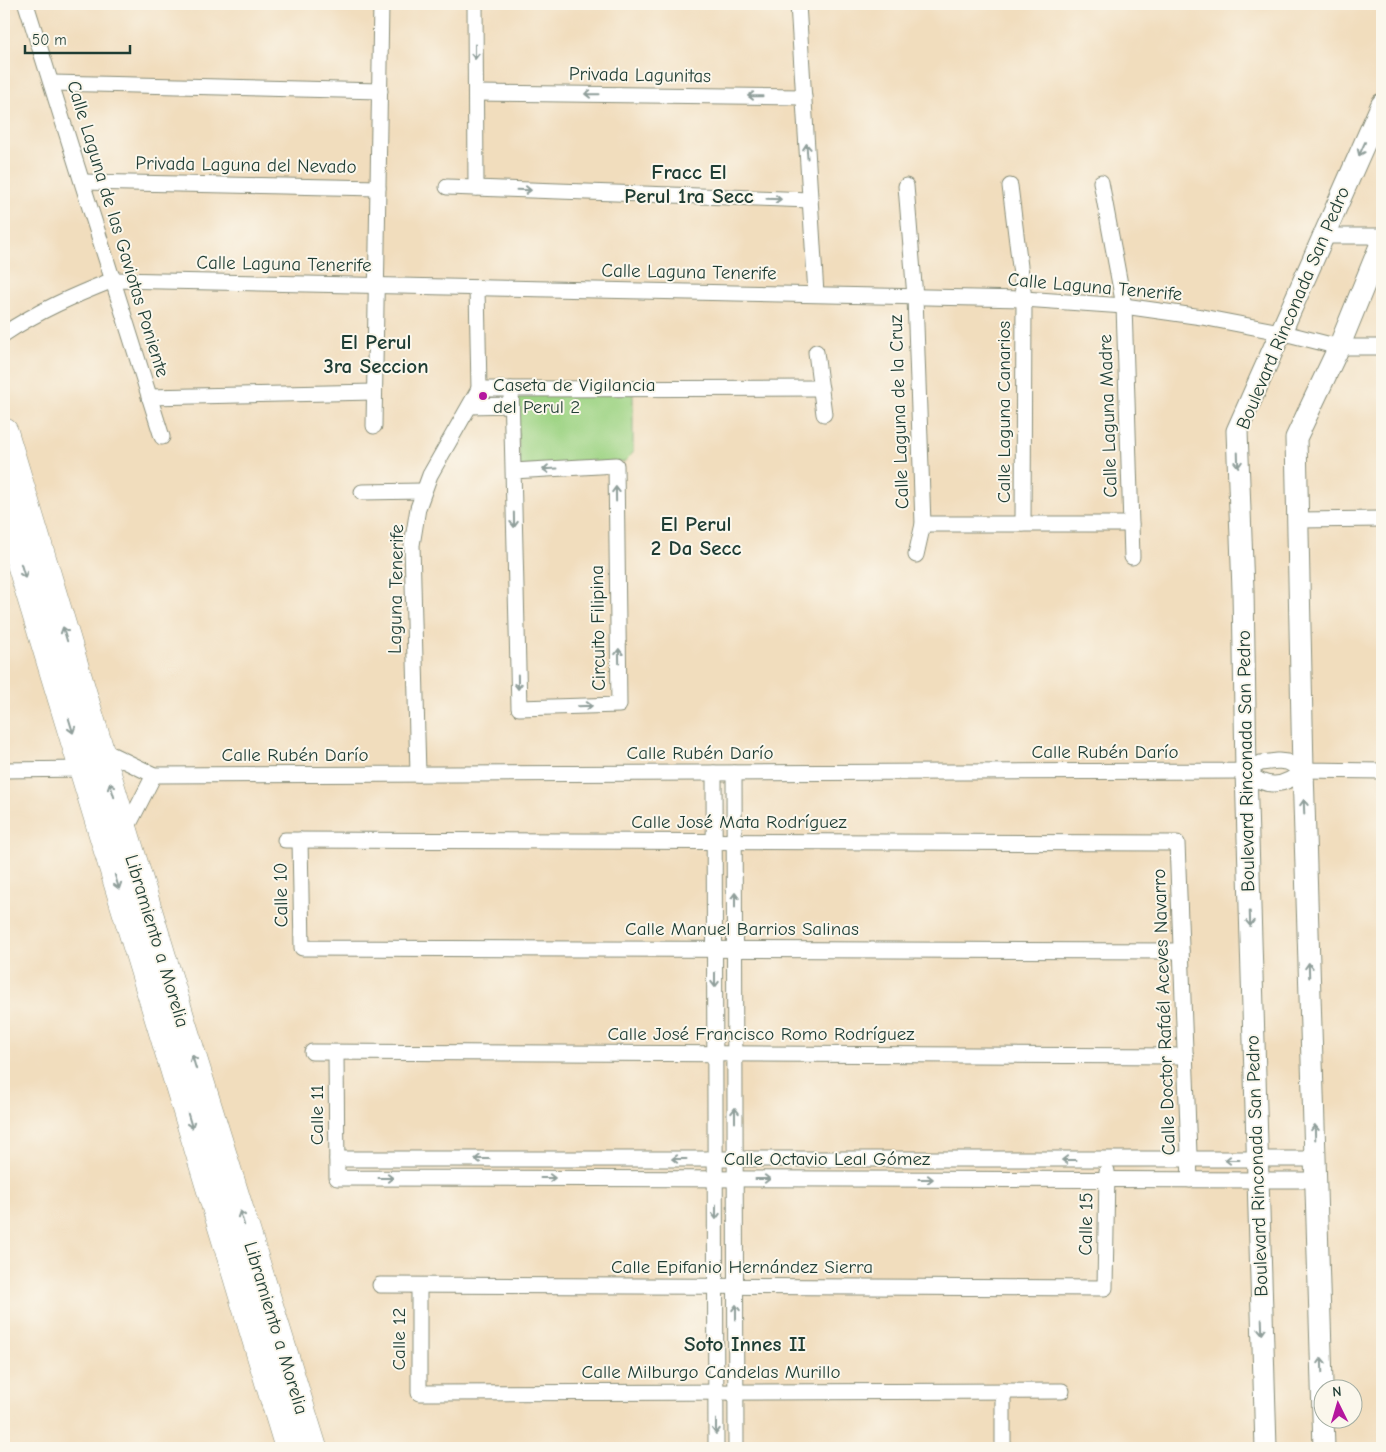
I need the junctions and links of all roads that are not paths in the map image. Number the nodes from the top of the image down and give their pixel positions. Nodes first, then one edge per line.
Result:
1 (26, 4) edge
2 (381, 4) edge
3 (475, 4) edge
4 (798, 4) edge
5 (52, 83) junction
6 (380, 91) junction
7 (476, 92) junction
8 (804, 97) junction
9 (1382, 104) edge
10 (83, 182) junction
11 (1101, 182) dead end
12 (906, 186) dead end
13 (1010, 186) dead end
14 (447, 187) dead end
15 (378, 188) junction
16 (476, 188) junction
17 (810, 200) junction
18 (1323, 236) junction
19 (1382, 236) edge
20 (1382, 241) edge
21 (113, 280) junction
22 (376, 286) junction
23 (477, 288) junction
24 (816, 294) junction
25 (915, 298) junction
26 (1024, 299) junction
27 (1124, 306) junction
28 (1280, 332) junction
29 (4, 334) edge
30 (1339, 347) junction
31 (1382, 347) edge
32 (816, 352) dead end
33 (821, 388) junction
34 (480, 389) junction
35 (511, 389) junction
36 (374, 392) junction
37 (149, 397) junction
38 (512, 405) junction
39 (470, 406) junction
40 (824, 414) dead end
41 (374, 426) dead end
42 (4, 432) edge
43 (162, 438) dead end
44 (513, 471) junction
45 (423, 491) junction
46 (362, 492) dead end
47 (4, 508) edge
48 (1382, 519) edge
49 (1298, 520) junction
50 (924, 524) junction
51 (1024, 524) junction
52 (1131, 524) junction
53 (916, 555) dead end
54 (1132, 557) dead end
55 (92, 759) junction
56 (4, 770) edge
57 (1303, 770) junction
58 (1382, 771) edge
59 (1246, 772) junction
60 (714, 773) junction
61 (734, 773) junction
62 (418, 774) junction
63 (154, 775) junction
64 (125, 832) junction
65 (285, 840) dead end
66 (300, 840) junction
67 (714, 842) junction
68 (734, 842) junction
69 (1177, 843) joint
70 (302, 948) joint
71 (735, 949) junction
72 (715, 950) junction
73 (1181, 950) junction
74 (312, 1052) dead end
75 (336, 1052) junction
76 (715, 1054) junction
77 (735, 1054) junction
78 (1186, 1056) junction
79 (337, 1159) junction
80 (716, 1159) junction
81 (1316, 1159) junction
82 (736, 1160) junction
83 (1107, 1160) junction
84 (1190, 1160) junction
85 (1257, 1170) junction
86 (337, 1178) joint
87 (716, 1179) junction
88 (736, 1179) junction
89 (1107, 1180) junction
90 (1190, 1180) junction
91 (1317, 1180) junction
92 (380, 1285) dead end
93 (419, 1286) junction
94 (716, 1286) junction
95 (736, 1287) junction
96 (1105, 1288) joint
97 (1003, 1391) junction
98 (1062, 1391) dead end
99 (716, 1392) junction
100 (736, 1392) junction
101 (419, 1393) joint
102 (289, 1448) edge
103 (313, 1448) edge
104 (716, 1448) edge
105 (736, 1448) edge
106 (1003, 1448) edge
107 (1266, 1448) edge
108 (1324, 1448) edge

1 - 5 street, Calle Laguna de las Gaviotas Poniente
2 - 6 street
3 -> 7 street
4 - 8 street
5 - 6 street
5 - 10 street, Calle Laguna de las Gaviotas Poniente
6 - 15 street
8 -> 7 street, Privada Lagunitas
7 - 16 street
17 -> 8 street
9 -> 18 street, Boulevard Rinconada San Pedro
10 - 15 street, Privada Laguna del Nevado
10 - 21 street, Calle Laguna de las Gaviotas Poniente
11 - 27 street, Calle Laguna Madre
12 - 25 street, Calle Laguna de la Cruz
13 - 26 street, Calle Laguna Canarios
14 - 16 street
15 - 22 street
16 -> 17 street
17 - 24 street
18 - 19 street
18 - 28 street, Boulevard Rinconada San Pedro
20 - 30 street
21 - 22 street, Calle Laguna Tenerife
21 - 29 street, Calle Laguna Tenerife
21 - 37 street, Calle Laguna de las Gaviotas Poniente
22 - 23 street, Calle Laguna Tenerife
22 - 36 street
23 - 24 street, Calle Laguna Tenerife
23 - 34 street
24 - 25 street, Calle Laguna Tenerife
25 - 26 street, Calle Laguna Tenerife
25 - 50 street, Calle Laguna de la Cruz
26 - 27 street, Calle Laguna Tenerife
26 - 51 street, Calle Laguna Canarios
27 - 28 street, Calle Laguna Tenerife
27 - 52 street, Calle Laguna Madre
28 - 30 street, Calle Laguna Tenerife
28 -> 59 street, Boulevard Rinconada San Pedro
30 - 31 street, Calle Laguna Tenerife
30 - 49 street
32 - 33 street
33 - 35 street
33 - 40 street
34 - 35 street
34 - 39 street, Laguna Tenerife
35 - 38 street, Circuito Filipina
36 - 37 street
36 - 41 street
37 - 43 street, Calle Laguna de las Gaviotas Poniente
38 - 39 street
38 - 44 street, Circuito Filipina
39 - 45 street, Laguna Tenerife
55 -> 42 highway, Libramiento a Morelia
44 -> 44 street, Circuito Filipina
45 - 46 street
45 - 62 street, Laguna Tenerife
47 -> 55 highway, Libramiento a Morelia
48 - 49 street
49 - 57 street
50 - 51 street
50 - 53 street, Calle Laguna de la Cruz
51 - 52 street
52 - 54 street, Calle Laguna Madre
55 - 56 street
55 - 63 street, Calle Rubén Darío
64 -> 55 highway, Libramiento a Morelia
55 -> 102 highway, Libramiento a Morelia
57 - 58 street, Calle Rubén Darío
57 - 59 street, Calle Rubén Darío
57 - 59 street, Calle Rubén Darío
81 -> 57 street
59 - 61 street, Calle Rubén Darío
59 -> 85 street, Boulevard Rinconada San Pedro
60 - 61 street, Calle Rubén Darío
60 - 62 street, Calle Rubén Darío
60 - 67 street
61 - 68 street
62 - 63 street, Calle Rubén Darío
63 - 64 street
103 -> 64 highway, Libramiento a Morelia
65 - 66 street, Calle José Mata Rodríguez
66 - 67 street, Calle José Mata Rodríguez
66 - 70 street, Calle 10
67 - 68 street, Calle José Mata Rodríguez
67 - 72 street
68 - 69 street, Calle José Mata Rodríguez
71 -> 68 street
69 - 73 street, Calle Doctor Rafaél Aceves Navarro
70 - 72 street, Calle Manuel Barrios Salinas
71 - 72 street, Calle Manuel Barrios Salinas
71 - 73 street, Calle Manuel Barrios Salinas
71 - 77 street
72 -> 76 street
73 - 78 street, Calle Doctor Rafaél Aceves Navarro
74 - 75 street, Calle José Francisco Romo Rodríguez
75 - 76 street, Calle José Francisco Romo Rodríguez
75 - 79 street, Calle 11
76 - 77 street, Calle José Francisco Romo Rodríguez
76 - 80 street
77 - 78 street, Calle José Francisco Romo Rodríguez
82 -> 77 street
78 - 84 street, Calle Doctor Rafaél Aceves Navarro
80 -> 79 street, Calle Octavio Leal Gómez
79 - 86 street, Calle 11
80 - 82 street, Calle Octavio Leal Gómez
80 - 87 street
81 - 85 street, Calle Octavio Leal Gómez
81 - 91 street
83 -> 82 street, Calle Octavio Leal Gómez
82 - 88 street
83 - 84 street, Calle Octavio Leal Gómez
83 - 89 street, Calle 15
85 -> 84 street, Calle Octavio Leal Gómez
84 - 90 street, Calle Doctor Rafaél Aceves Navarro
85 - 90 street, Calle Octavio Leal Gómez
85 - 91 street, Calle Octavio Leal Gómez
85 -> 107 street, Boulevard Rinconada San Pedro
86 -> 87 street, Calle Octavio Leal Gómez
87 - 88 street, Calle Octavio Leal Gómez
87 -> 94 street
88 -> 89 street, Calle Octavio Leal Gómez
88 - 95 street
89 - 90 street, Calle Octavio Leal Gómez
89 - 96 street, Calle 15
108 -> 91 street
92 - 93 street, Calle Epifanio Hernández Sierra
93 - 94 street, Calle Epifanio Hernández Sierra
93 - 101 street, Calle 12
94 - 95 street, Calle Epifanio Hernández Sierra
94 - 99 street
95 - 96 street, Calle Epifanio Hernández Sierra
100 -> 95 street
97 - 98 street, Calle Milburgo Candelas Murillo
97 - 100 street, Calle Milburgo Candelas Murillo
97 - 106 street
99 - 100 street, Calle Milburgo Candelas Murillo
99 - 101 street, Calle Milburgo Candelas Murillo
99 -> 104 street
100 - 105 street

